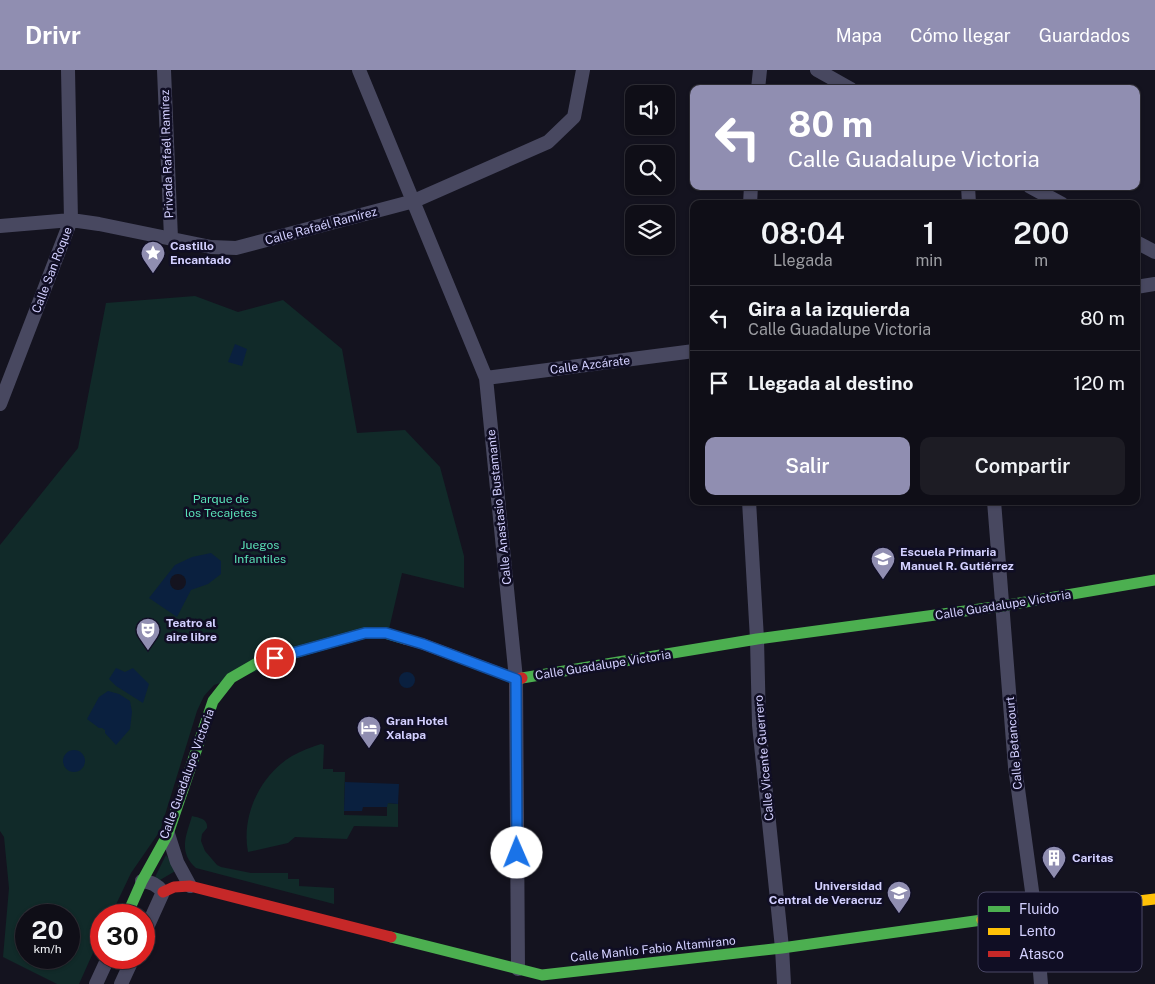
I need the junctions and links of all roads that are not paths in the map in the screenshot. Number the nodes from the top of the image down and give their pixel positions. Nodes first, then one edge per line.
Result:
1 (68, 70) edge
2 (164, 70) edge
3 (359, 70) edge
4 (583, 70) edge
5 (760, 70) edge
6 (818, 70) edge
7 (758, 85) edge
8 (844, 85) edge
9 (1036, 190) edge
10 (414, 200) junction
11 (1055, 200) edge
12 (71, 220) junction
13 (0, 226) edge
14 (171, 238) junction
15 (1140, 244) edge
16 (1155, 252) edge
17 (1155, 284) edge
18 (1140, 286) edge
19 (690, 352) edge
20 (486, 378) junction
21 (0, 404) edge
22 (749, 505) edge
23 (994, 505) edge
24 (1155, 580) edge
25 (1002, 606) junction
26 (757, 639) junction
27 (516, 679) junction
28 (168, 834) junction
29 (142, 881) junction
30 (190, 886) junction
31 (163, 892) junction
32 (1032, 892) edge
33 (1155, 899) edge
34 (1142, 901) edge
35 (132, 904) edge
36 (155, 910) edge
37 (978, 921) edge
38 (782, 948) junction
39 (103, 969) edge
40 (128, 969) edge
41 (518, 969) junction
42 (96, 984) edge
43 (121, 984) edge
44 (784, 984) edge

1 - 12 street, Calle San Roque
2 - 14 street, Privada Rafaél Ramírez
3 - 10 street, Calle Anastasio Bustamante
4 - 10 street, Calle Rafaél Ramírez
5 - 7 street
6 - 8 street
9 - 11 street
10 - 14 street, Calle Rafaél Ramírez
10 - 20 street, Calle Anastasio Bustamante
12 - 13 street, Calle Rafaél Ramírez
12 - 14 street, Calle Rafaél Ramírez
12 - 21 street, Calle San Roque
15 - 16 street
17 - 18 street
19 - 20 street, Calle Azcárate
20 - 27 street, Calle Anastasio Bustamante
22 - 26 street, Calle Vicente Guerrero
23 - 25 street, Calle Betancourt
24 - 25 street, Calle Guadalupe Victoria
25 - 26 street, Calle Guadalupe Victoria
25 - 32 street, Calle Betancourt
26 - 27 street, Calle Guadalupe Victoria
26 - 38 street, Calle Vicente Guerrero
27 - 28 street, Calle Guadalupe Victoria
27 - 41 street, Calle Anastasio Bustamante
28 - 29 street, Calle Guadalupe Victoria
28 - 30 street
29 - 31 street
29 - 35 street, Calle Guadalupe Victoria
30 - 31 street, Calle Manlio Fabio Altamirano
30 - 41 street, Calle Manlio Fabio Altamirano
31 - 36 street
33 - 34 street, Calle Manlio Fabio Altamirano
37 - 38 street, Calle Manlio Fabio Altamirano
38 - 41 street, Calle Manlio Fabio Altamirano
38 - 44 street, Calle Vicente Guerrero
39 - 42 street
40 - 43 street

